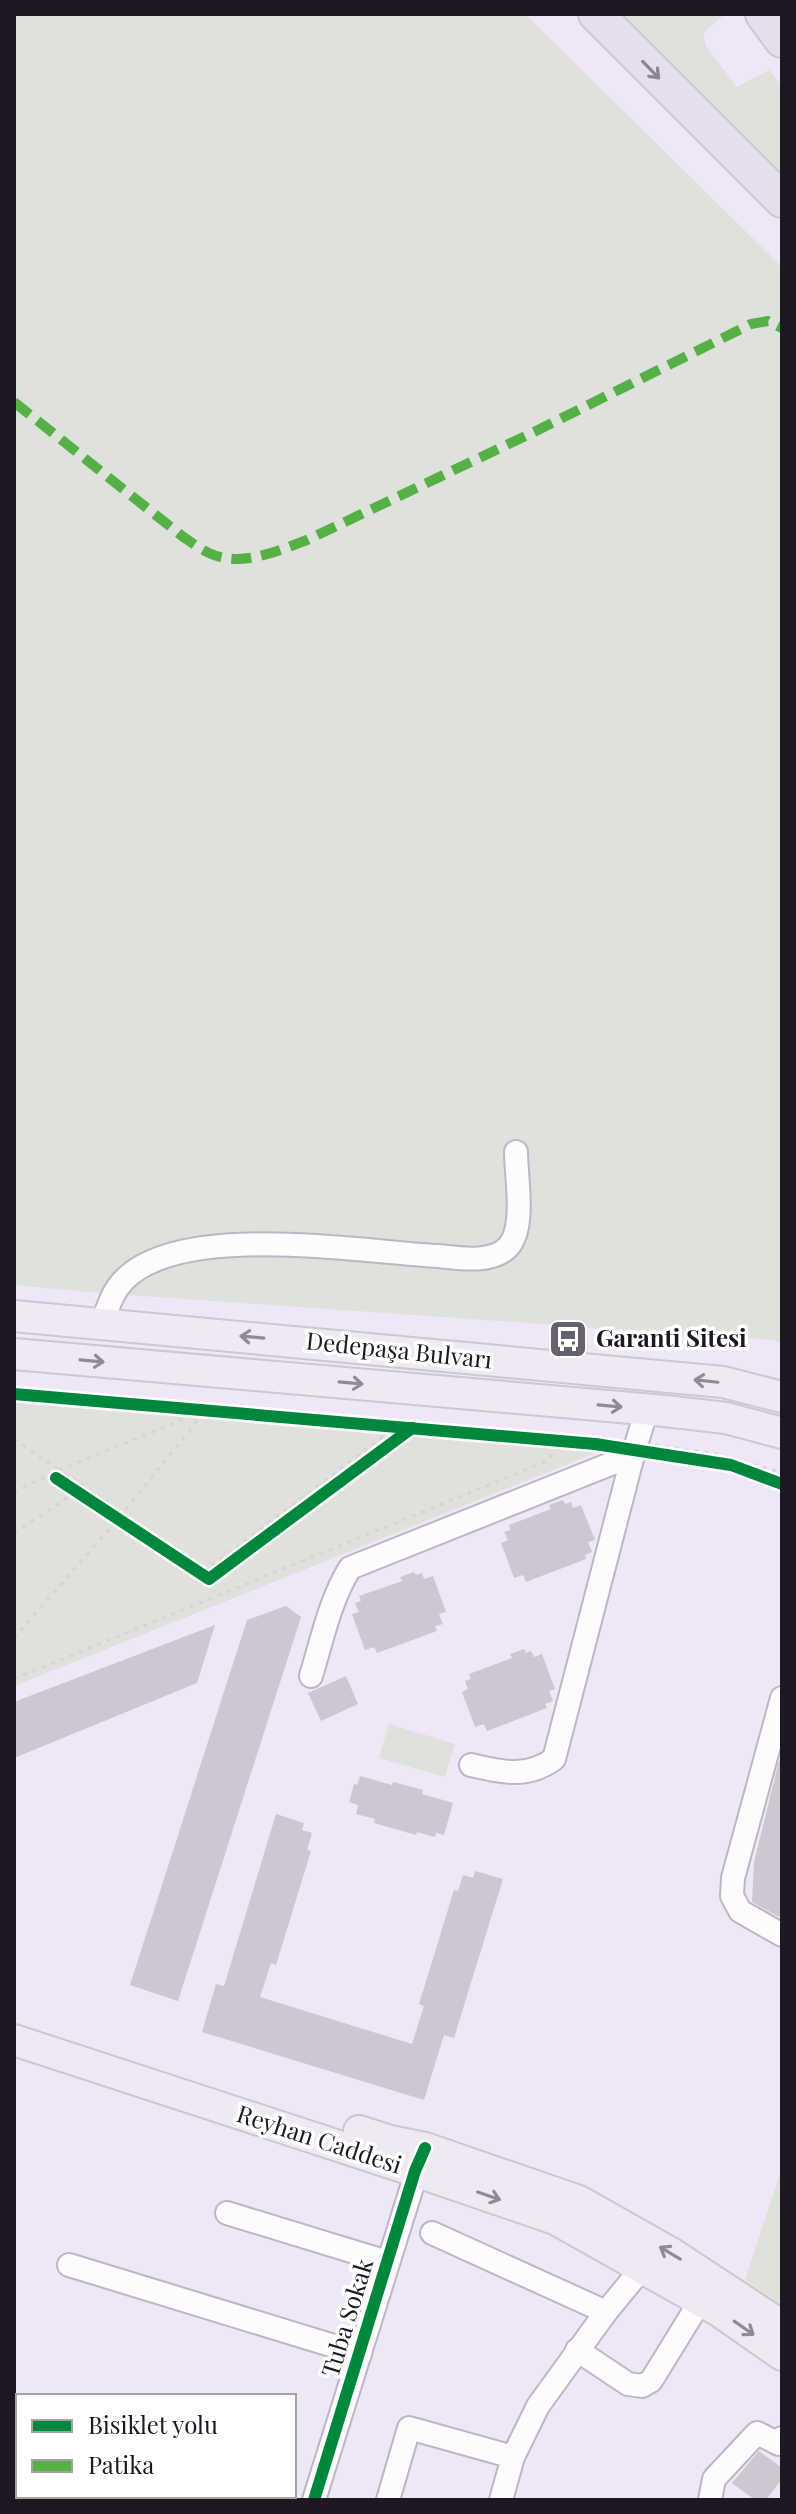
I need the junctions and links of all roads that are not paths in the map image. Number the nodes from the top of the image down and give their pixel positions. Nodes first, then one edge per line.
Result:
1 (596, 14) edge
2 (763, 14) edge
3 (782, 40) edge
4 (782, 200) edge
5 (516, 1152) dead end
6 (14, 1316) edge
7 (102, 1323) junction
8 (14, 1354) edge
9 (782, 1397) edge
10 (647, 1409) junction
11 (782, 1433) edge
12 (635, 1449) junction
13 (311, 1676) dead end
14 (782, 1698) edge
15 (471, 1765) dead end
16 (782, 1935) edge
17 (14, 2022) edge
18 (14, 2040) edge
19 (420, 2160) junction
20 (227, 2213) dead end
21 (432, 2233) dead end
22 (387, 2262) junction
23 (69, 2265) dead end
24 (643, 2267) junction
25 (701, 2300) junction
26 (606, 2312) junction
27 (782, 2326) edge
28 (577, 2350) junction
29 (360, 2354) junction
30 (782, 2355) edge
31 (781, 2443) edge
32 (513, 2457) junction
33 (314, 2500) edge
34 (388, 2500) edge
35 (501, 2500) edge
36 (710, 2500) edge

1 -> 4 highway
2 - 3 highway
5 - 7 street
6 - 7 main road, Dedepaşa Bulvarı
9 -> 7 main road, Dedepaşa Bulvarı
8 -> 10 main road, Dedepaşa Bulvarı
10 - 11 main road, Dedepaşa Bulvarı
10 - 12 street
12 - 13 street
12 - 15 street
14 - 16 street
17 - 19 main road, Reyhan Caddesi
18 - 19 main road, Reyhan Caddesi
19 - 22 street, Tuba Sokak
19 -> 24 main road, Reyhan Caddesi
27 -> 19 main road, Reyhan Caddesi
20 - 22 street
21 - 26 street
22 - 29 street, Tuba Sokak
23 - 29 street
24 - 25 main road, Reyhan Caddesi
24 - 26 street
25 - 28 street
25 -> 30 main road, Reyhan Caddesi
26 - 28 street
28 - 32 street
29 - 33 street, Tuba Sokak
31 - 36 street
32 - 34 street
32 - 35 street

